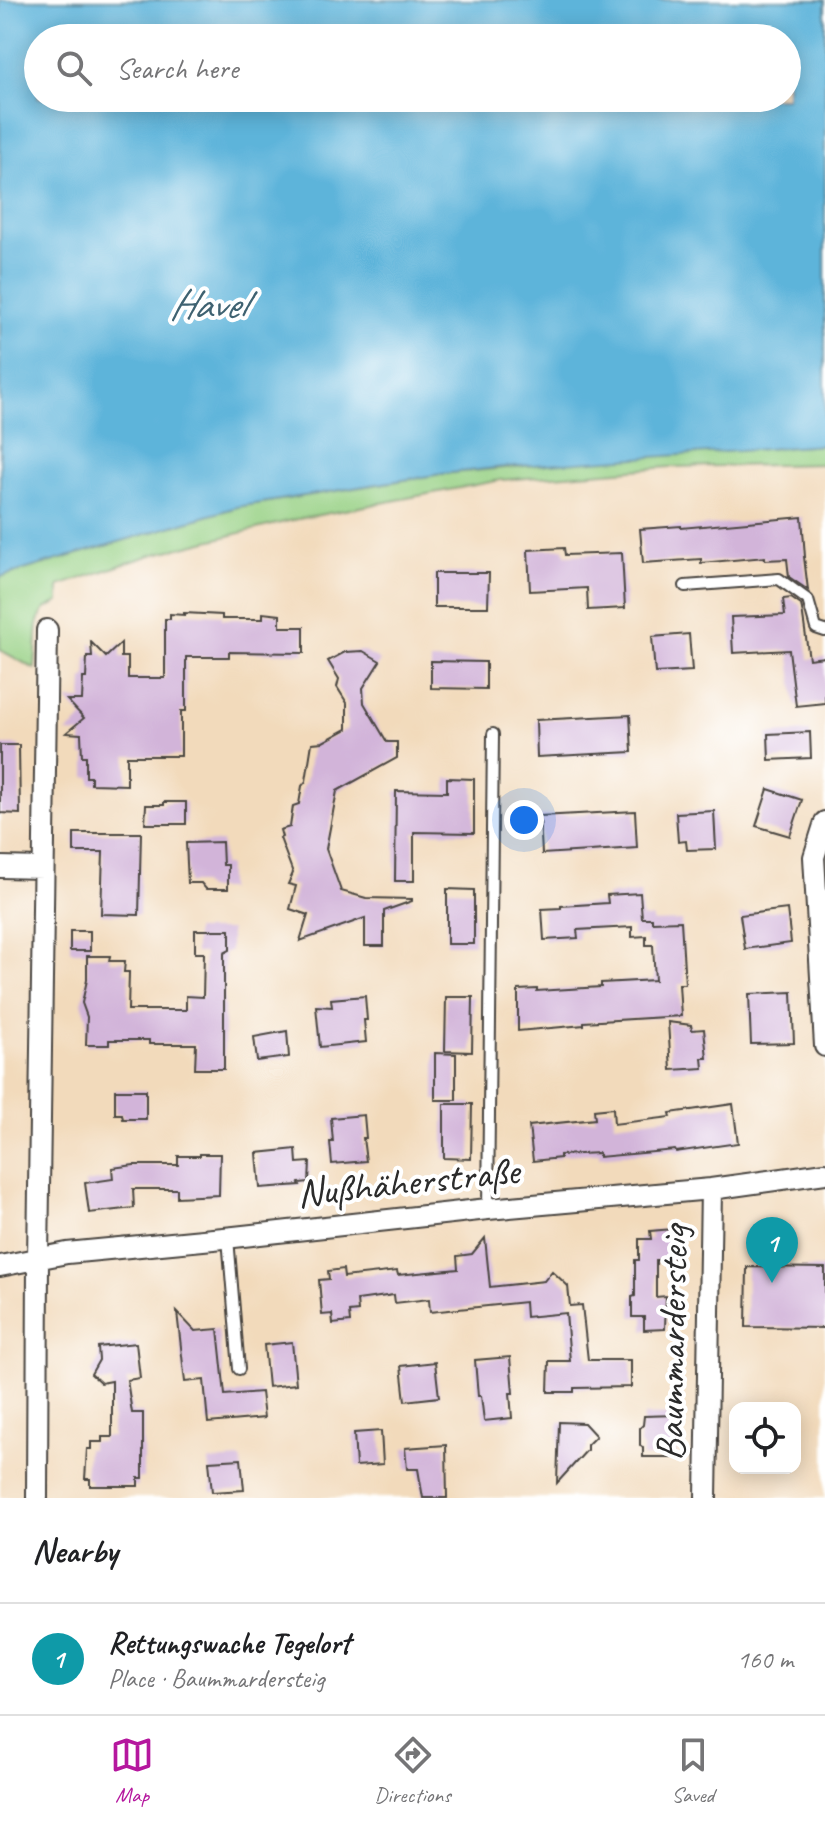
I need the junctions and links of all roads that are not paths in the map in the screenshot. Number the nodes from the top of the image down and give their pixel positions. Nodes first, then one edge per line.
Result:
1 (685, 586) dead end
2 (47, 630) dead end
3 (825, 631) edge
4 (493, 734) dead end
5 (825, 822) edge
6 (0, 867) edge
7 (43, 868) junction
8 (825, 1046) edge
9 (825, 1173) edge
10 (711, 1189) junction
11 (488, 1209) junction
12 (228, 1238) junction
13 (38, 1258) junction
14 (0, 1266) edge
15 (239, 1369) dead end
16 (37, 1498) edge
17 (706, 1498) edge

1 - 3 lane
2 - 7 street
4 - 11 lane
5 - 8 street
6 - 7 street
7 - 13 street
9 - 10 street, Nußhäherstraße
10 - 11 street, Nußhäherstraße
10 - 17 street, Baummardersteig
11 - 12 street, Nußhäherstraße
12 - 13 street, Nußhäherstraße
12 - 15 lane
13 - 14 street, Nußhäherstraße
13 - 16 street

